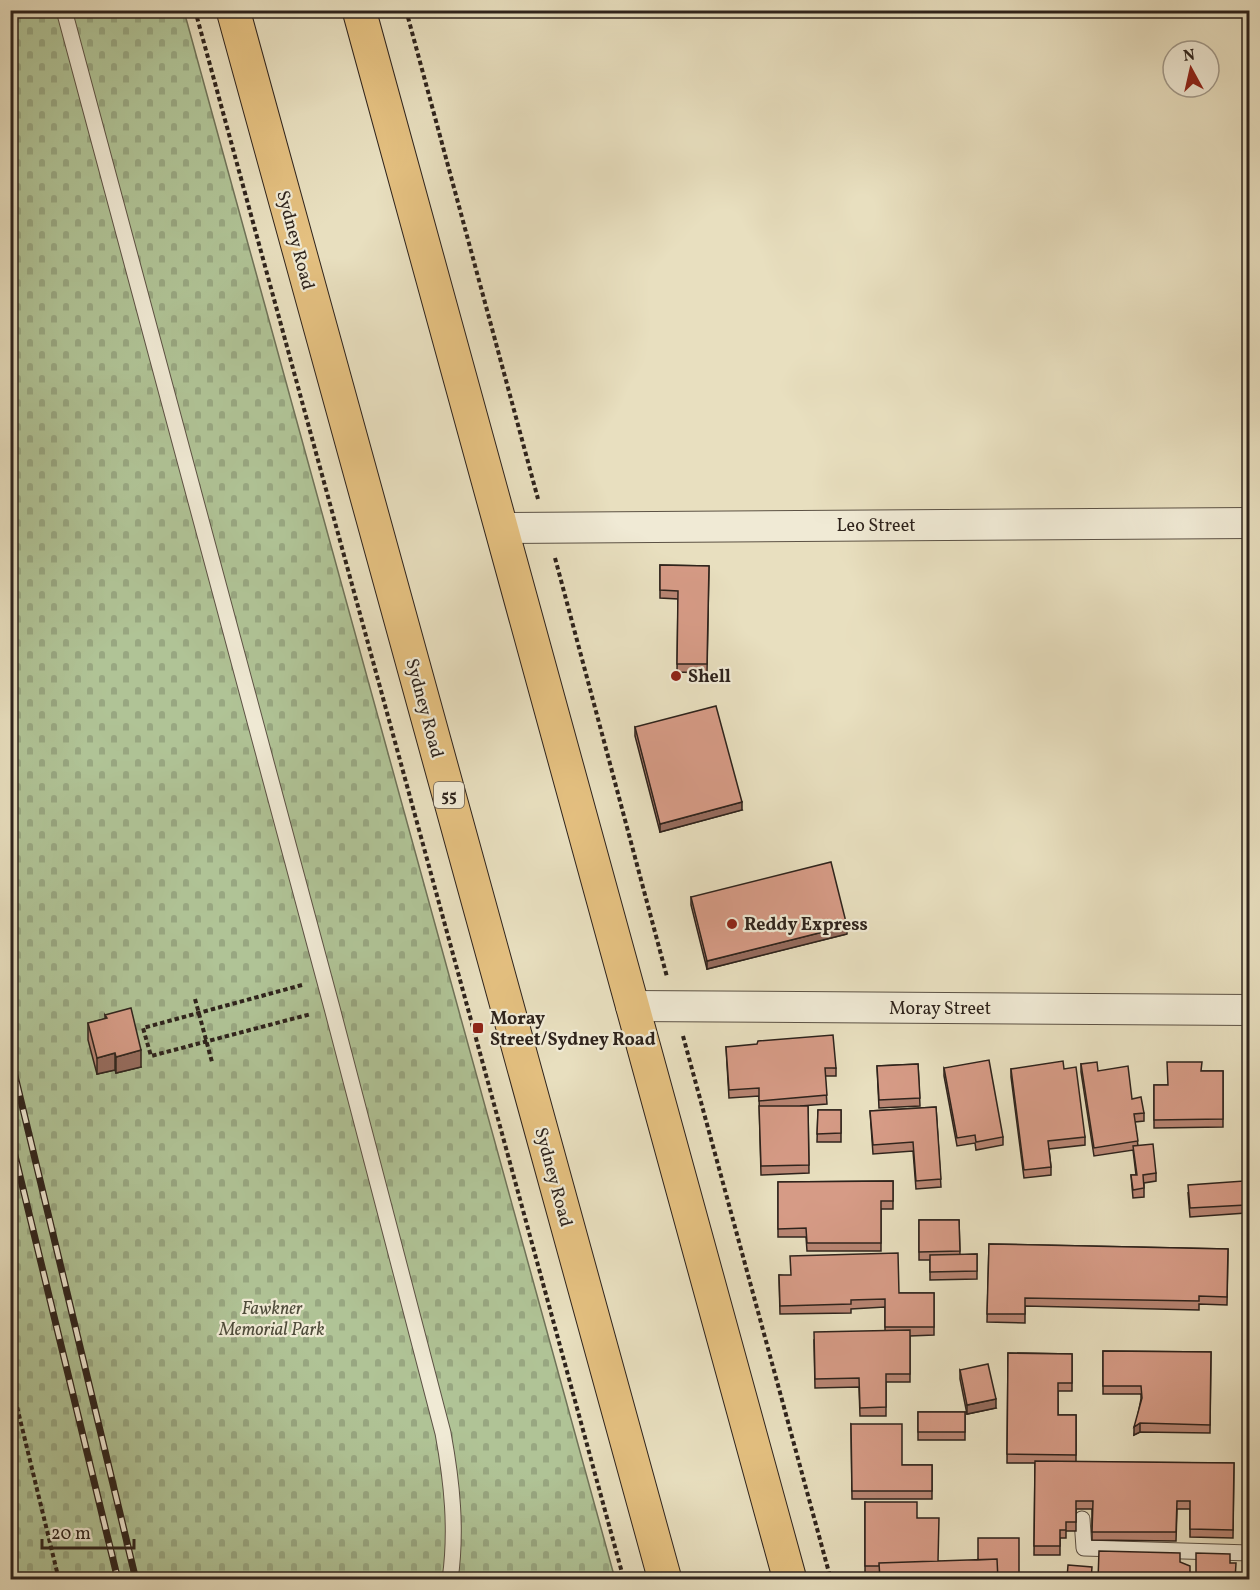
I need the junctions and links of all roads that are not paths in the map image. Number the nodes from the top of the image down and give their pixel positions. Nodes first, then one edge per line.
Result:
1 (64, 10) edge
2 (234, 10) edge
3 (359, 10) edge
4 (1250, 523) edge
5 (502, 528) junction
6 (631, 1006) junction
7 (1250, 1010) edge
8 (1082, 1518) dead end
9 (1250, 1552) edge
10 (450, 1580) edge
11 (665, 1580) edge
12 (790, 1580) edge

1 - 10 lane
2 - 11 highway, Sydney Road / 55
3 - 5 highway
4 - 5 street, Leo Street
5 - 6 highway
6 - 7 street, Moray Street
6 - 12 highway
8 - 9 lane

